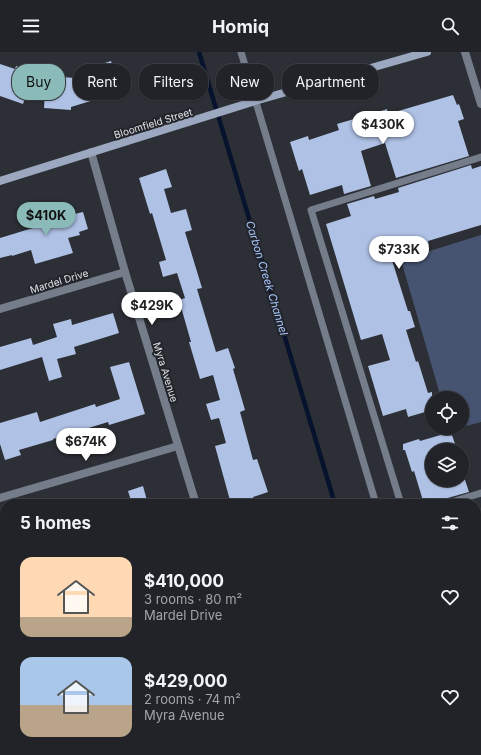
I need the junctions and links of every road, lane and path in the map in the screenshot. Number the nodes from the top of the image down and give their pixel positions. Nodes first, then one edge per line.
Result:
1 (241, 52) edge
2 (427, 52) edge
3 (465, 52) edge
4 (400, 56) edge
5 (255, 101) junction
6 (481, 104) edge
7 (91, 152) junction
8 (481, 157) edge
9 (0, 181) edge
10 (125, 272) junction
11 (0, 309) edge
12 (178, 446) junction
13 (481, 493) edge
14 (0, 498) edge
15 (194, 499) edge
16 (374, 499) edge
17 (399, 499) edge
18 (461, 499) edge

1 - 5 lane
2 - 4 street, Bloomfield Street
3 - 6 street
4 - 5 street, Bloomfield Street
5 - 7 street, Bloomfield Street
5 - 16 lane
7 - 9 street, Bloomfield Street
7 - 10 street, Myra Avenue
8 - 17 lane
10 - 11 street, Mardel Drive
10 - 12 street, Myra Avenue
12 - 14 street
12 - 15 street, Myra Avenue
13 - 18 lane

